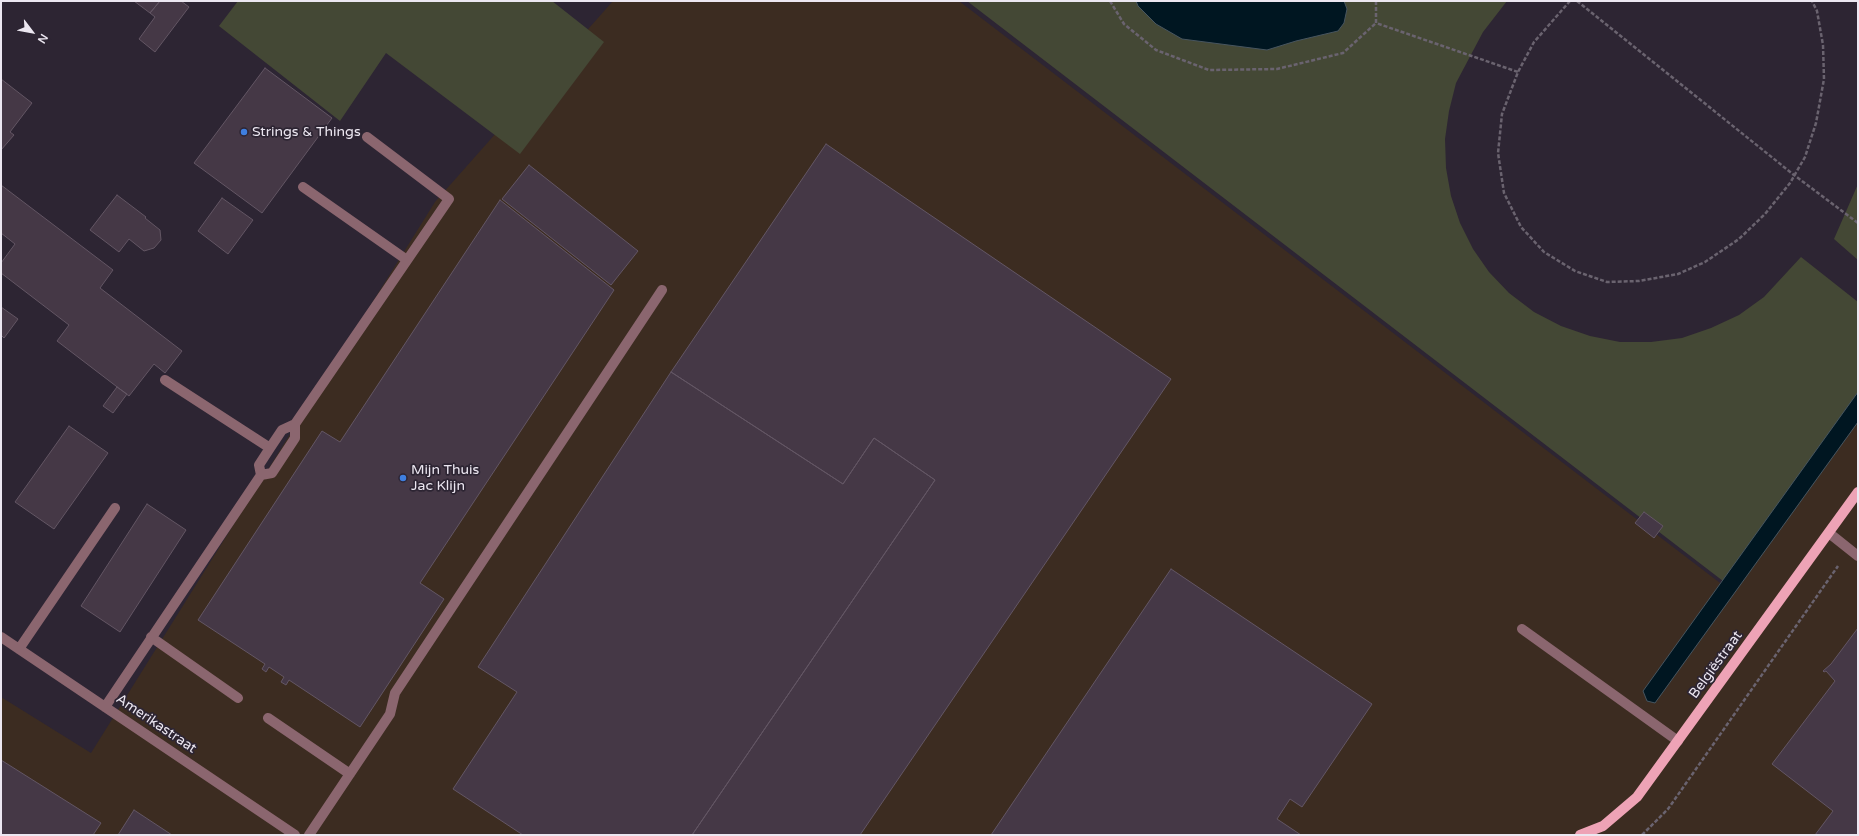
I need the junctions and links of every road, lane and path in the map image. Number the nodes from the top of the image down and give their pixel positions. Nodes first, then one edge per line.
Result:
1 (1110, 1) edge
2 (1376, 1) edge
3 (1570, 1) edge
4 (1577, 1) edge
5 (1812, 1) edge
6 (1376, 23) junction
7 (1518, 72) junction
8 (367, 137) dead end
9 (1794, 175) junction
10 (303, 187) dead end
11 (1858, 223) edge
12 (407, 260) junction
13 (662, 290) dead end
14 (165, 380) dead end
15 (295, 424) junction
16 (270, 448) junction
17 (261, 475) junction
18 (1858, 492) edge
19 (115, 508) dead end
20 (1829, 533) junction
21 (1854, 553) edge
22 (1522, 629) dead end
23 (1, 637) edge
24 (151, 638) junction
25 (19, 649) junction
26 (238, 698) dead end
27 (105, 707) junction
28 (268, 718) dead end
29 (1678, 741) junction
30 (350, 774) junction
31 (295, 835) edge
32 (309, 835) edge
33 (1580, 835) edge
34 (1642, 835) edge

1 - 6 path
2 - 6 path
3 - 7 path
4 - 9 path
5 - 9 path
6 - 7 path
7 - 9 path
8 - 12 street
9 - 11 path
10 - 12 street
12 - 15 street
13 - 30 street
14 - 16 street
15 - 16 street
15 - 17 street
16 - 17 street
17 - 24 street
18 - 20 main road, Belgiëstraat
19 - 25 street
20 - 21 street
20 - 29 main road, Belgiëstraat
21 - 34 path
22 - 29 street
23 - 25 street, Amerikastraat
24 - 26 street
24 - 27 street
25 - 27 street, Amerikastraat
27 - 31 street, Amerikastraat
28 - 30 street
29 - 33 main road, Belgiëstraat
30 - 32 street

